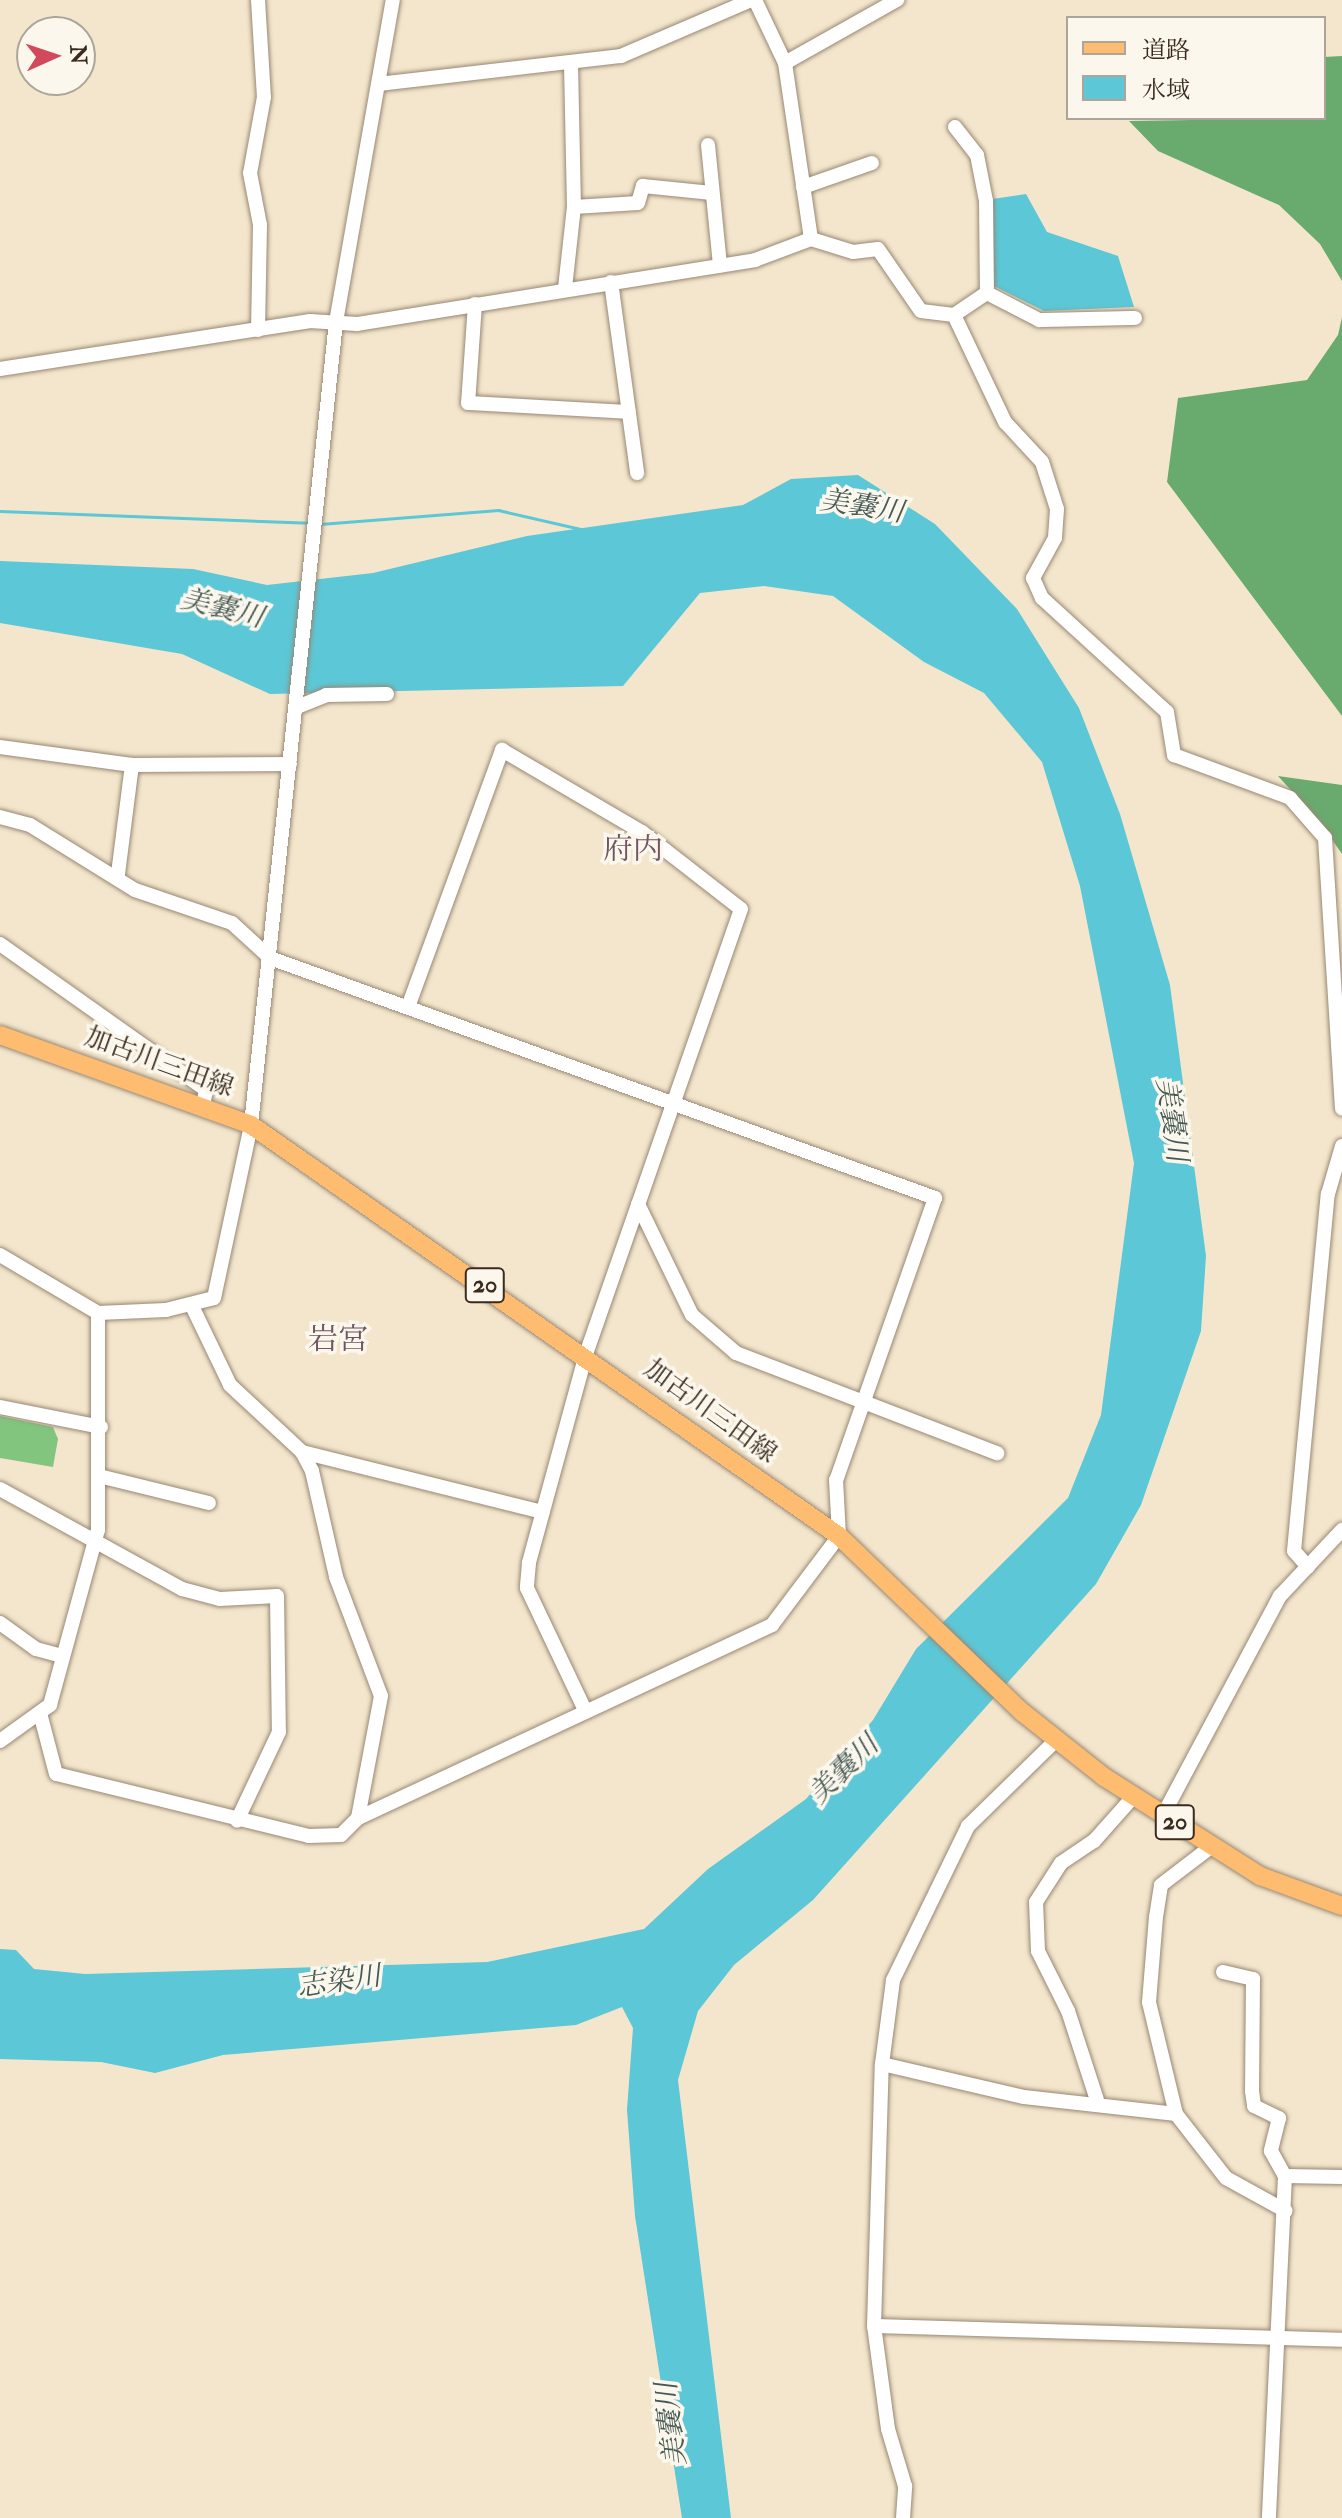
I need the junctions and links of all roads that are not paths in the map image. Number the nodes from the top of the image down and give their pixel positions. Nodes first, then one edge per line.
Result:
1 (258, 0) edge
2 (393, 0) edge
3 (753, 0) edge
4 (897, 0) edge
5 (785, 63) junction
6 (571, 64) junction
7 (379, 84) junction
8 (955, 127) dead end
9 (708, 145) dead end
10 (872, 163) dead end
11 (803, 187) junction
12 (712, 193) junction
13 (574, 207) junction
14 (811, 239) junction
15 (720, 265) junction
16 (611, 282) junction
17 (565, 288) junction
18 (987, 293) junction
19 (475, 304) junction
20 (954, 315) junction
21 (1135, 318) dead end
22 (336, 322) junction
23 (258, 330) junction
24 (0, 369) edge
25 (629, 412) junction
26 (637, 473) dead end
27 (387, 694) dead end
28 (297, 707) junction
29 (0, 747) edge
30 (290, 764) junction
31 (132, 765) junction
32 (0, 817) edge
33 (118, 874) junction
34 (0, 944) edge
35 (270, 958) junction
36 (408, 1007) junction
37 (0, 1035) edge
38 (674, 1100) junction
39 (203, 1105) junction
40 (1342, 1108) edge
41 (251, 1125) junction
42 (1342, 1146) edge
43 (638, 1204) junction
44 (0, 1255) edge
45 (192, 1306) junction
46 (98, 1313) junction
47 (586, 1354) junction
48 (863, 1405) junction
49 (0, 1407) edge
50 (101, 1427) junction
51 (302, 1452) junction
52 (997, 1453) dead end
53 (103, 1477) junction
54 (0, 1489) edge
55 (209, 1503) dead end
56 (543, 1512) junction
57 (1342, 1530) edge
58 (839, 1536) junction
59 (94, 1543) junction
60 (1308, 1567) junction
61 (0, 1623) edge
62 (63, 1656) junction
63 (586, 1712) junction
64 (41, 1717) junction
65 (1056, 1740) junction
66 (0, 1741) edge
67 (1134, 1796) junction
68 (1163, 1815) junction
69 (358, 1818) junction
70 (237, 1821) junction
71 (1212, 1846) junction
72 (1342, 1906) edge
73 (1223, 1972) dead end
74 (882, 2064) junction
75 (1097, 2100) junction
76 (1176, 2114) junction
77 (1285, 2176) junction
78 (1342, 2177) edge
79 (1286, 2211) junction
80 (874, 2326) junction
81 (1276, 2339) junction
82 (1342, 2340) edge
83 (903, 2518) edge
84 (1269, 2518) edge

1 - 23 street
2 - 7 street
3 - 5 street
3 - 6 street
4 - 5 street
5 - 11 street
6 - 7 street
6 - 13 street
7 - 22 street
8 - 18 street
9 - 12 street
10 - 11 street
11 - 14 street
12 - 13 street
12 - 15 street
13 - 17 street
14 - 15 street
14 - 20 street
15 - 16 street
16 - 17 street
16 - 25 street
17 - 19 street
18 - 20 street
18 - 21 street
19 - 22 street
19 - 25 street
20 - 40 street
22 - 23 street
22 - 28 street
23 - 24 street
25 - 26 street
27 - 28 street
28 - 30 street
29 - 31 street
30 - 31 street
30 - 35 street
31 - 33 street
32 - 33 street
33 - 35 street
34 - 39 street
35 - 36 street
35 - 41 street
36 - 38 street
36 - 38 street
37 - 39 main road, 加古川三田線 / 20
38 - 43 street
38 - 48 street
39 - 41 main road, 加古川三田線 / 20
41 - 45 street
41 - 47 main road, 加古川三田線 / 20
42 - 60 street
43 - 47 street
43 - 48 street
44 - 46 street
45 - 46 street
45 - 51 street
46 - 50 street
47 - 56 street
47 - 58 main road, 加古川三田線 / 20
48 - 52 street
48 - 58 street
49 - 50 street
50 - 53 street
51 - 56 street
51 - 69 street
53 - 55 street
53 - 59 street
54 - 59 street
56 - 63 street
57 - 60 street
58 - 63 street
58 - 65 main road, 加古川三田線 / 20
59 - 62 street
59 - 70 street
60 - 68 street
61 - 62 street
62 - 64 street
63 - 69 street
64 - 66 street
64 - 70 street
65 - 67 main road, 加古川三田線 / 20
65 - 74 street
67 - 68 main road, 加古川三田線 / 20
67 - 75 street
68 - 71 main road, 加古川三田線 / 20
69 - 70 street
71 - 72 main road, 加古川三田線 / 20
71 - 76 street
73 - 77 street
74 - 75 street
74 - 80 street
75 - 76 street
76 - 79 street
77 - 78 street
77 - 79 street
79 - 81 street
80 - 81 street
80 - 83 street
81 - 82 street
81 - 84 street

